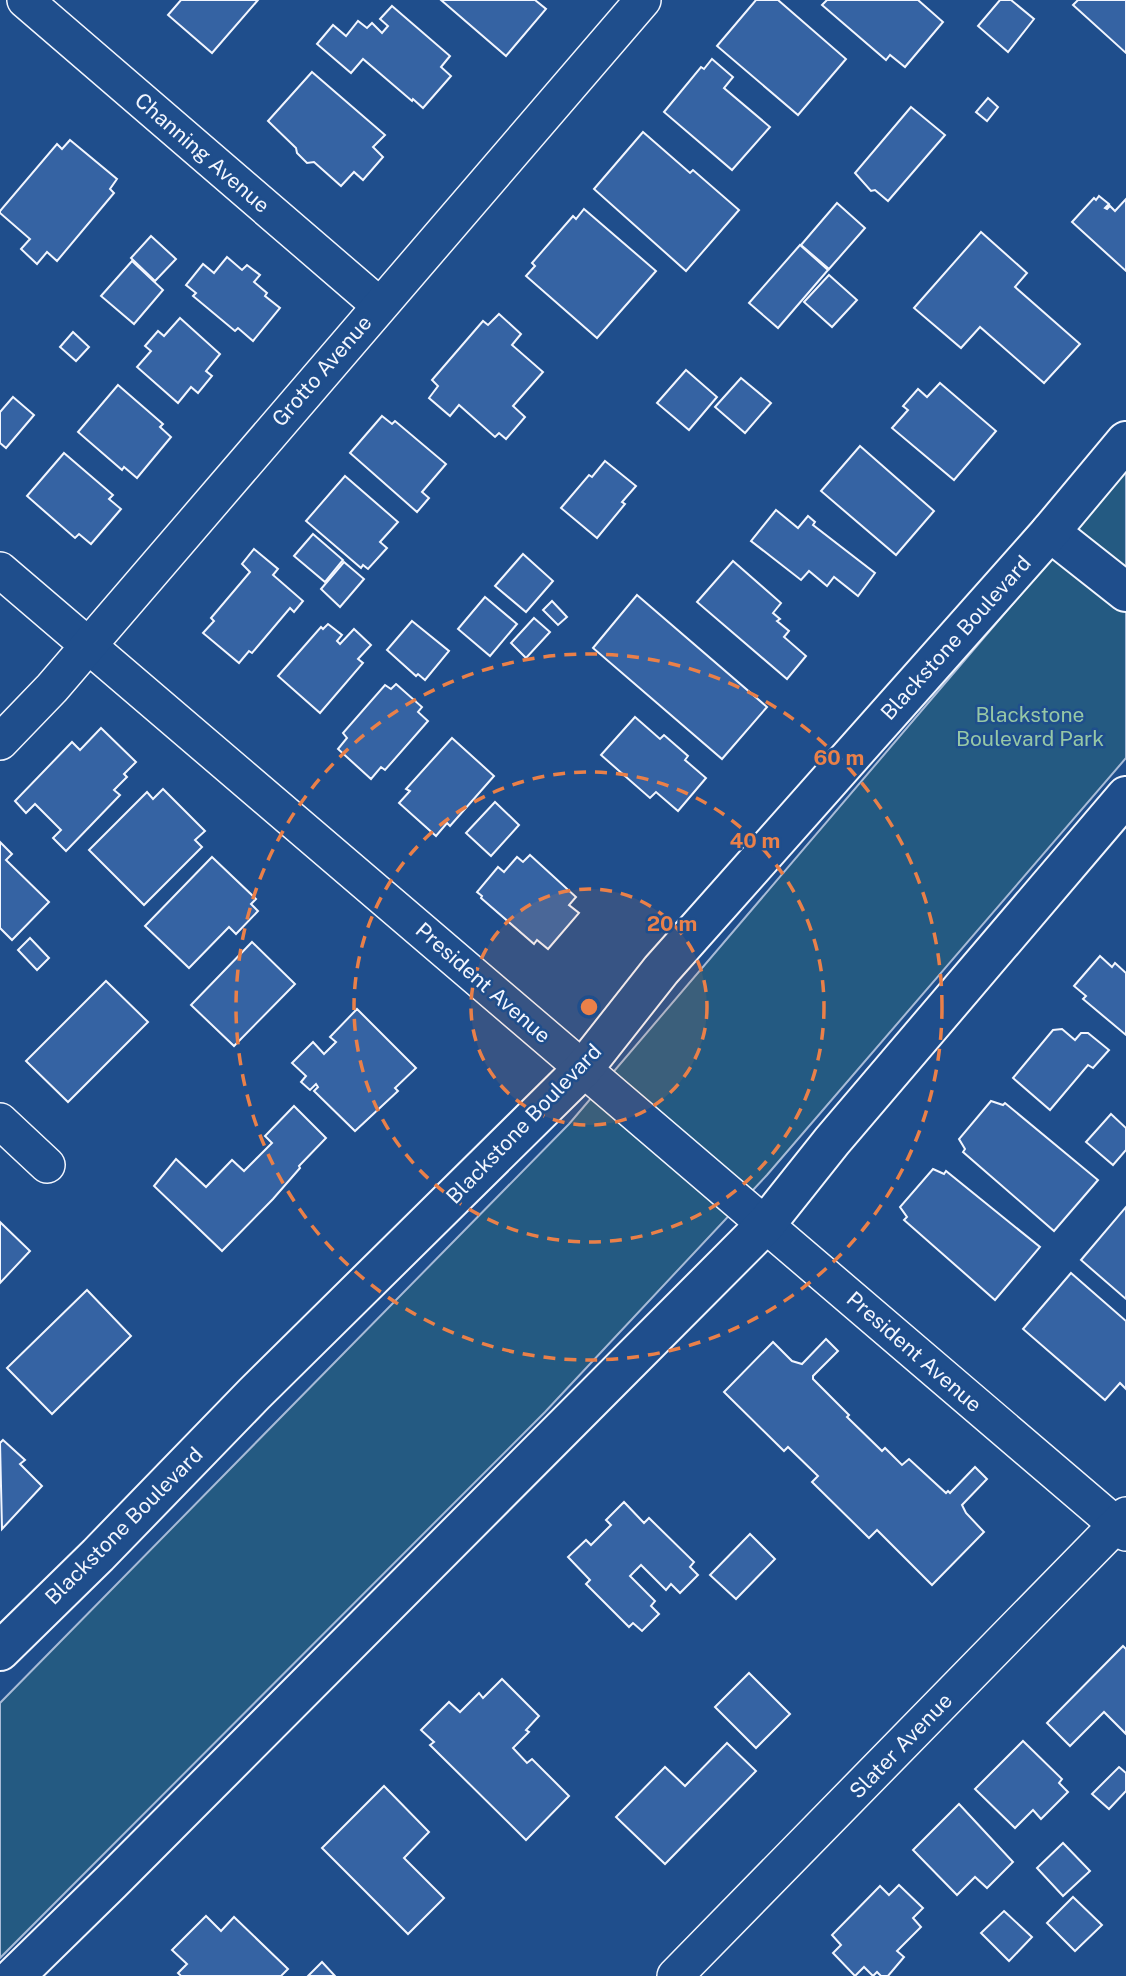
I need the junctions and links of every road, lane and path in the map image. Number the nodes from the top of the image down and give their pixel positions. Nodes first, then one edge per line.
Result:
1 (25, 0) edge
2 (643, 0) edge
3 (379, 305) junction
4 (1126, 441) edge
5 (1050, 532) junction
6 (0, 570) edge
7 (1126, 592) edge
8 (87, 645) junction
9 (0, 742) edge
10 (1126, 796) edge
11 (583, 1069) junction
12 (0, 1121) edge
13 (47, 1165) dead end
14 (765, 1224) junction
15 (1123, 1524) edge
16 (6, 1635) edge
17 (15, 1976) edge
18 (675, 1976) edge

1 - 3 street, Channing Avenue
2 - 3 street, Grotto Avenue
3 - 8 street, Grotto Avenue
4 - 5 main road, Blackstone Boulevard
5 - 7 main road
5 - 11 main road, Blackstone Boulevard
6 - 8 street, President Avenue
8 - 9 street, Grotto Avenue
8 - 11 street, President Avenue
10 - 14 main road
11 - 14 street, President Avenue
11 - 16 main road, Blackstone Boulevard
12 - 13 street
14 - 15 street, President Avenue
14 - 17 main road
15 - 18 street, Slater Avenue

